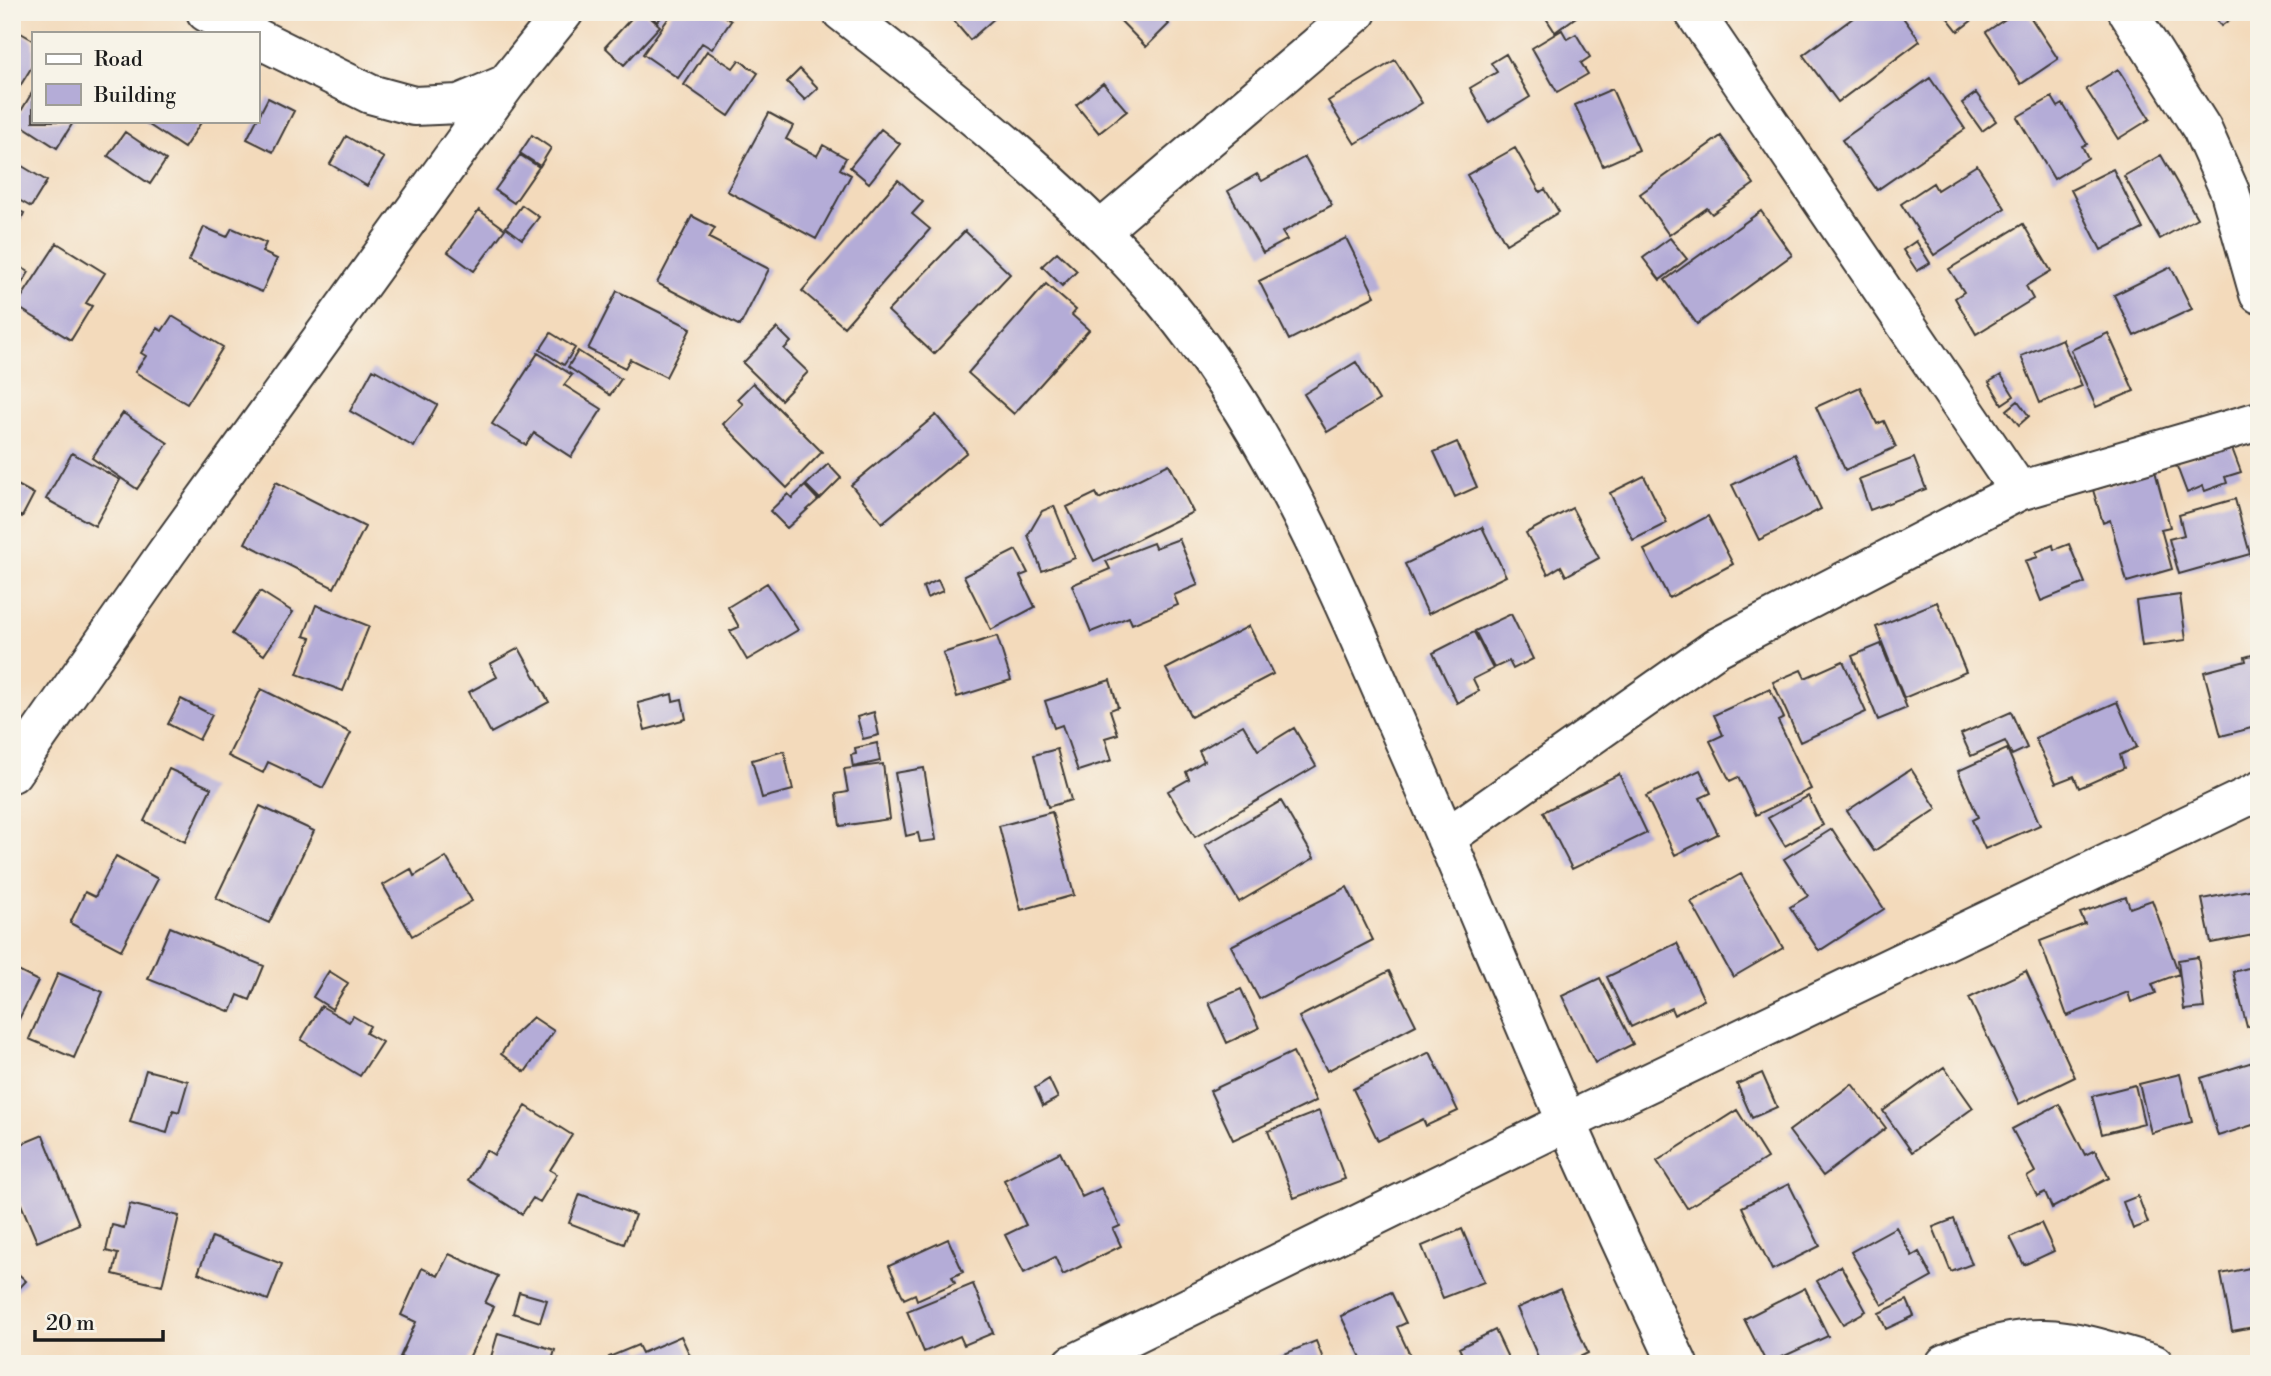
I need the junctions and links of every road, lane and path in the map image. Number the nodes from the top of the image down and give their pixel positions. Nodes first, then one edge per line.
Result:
1 (206, 12) edge
2 (564, 12) edge
3 (842, 12) edge
4 (1357, 12) edge
5 (1694, 12) edge
6 (2128, 12) edge
7 (245, 32) edge
8 (259, 39) edge
9 (506, 84) junction
10 (1100, 231) junction
11 (2259, 294) edge
12 (2259, 421) edge
13 (2019, 491) junction
14 (12, 774) edge
15 (2259, 791) edge
16 (1446, 838) junction
17 (1567, 1122) junction
18 (1073, 1364) edge
19 (1678, 1364) edge
20 (1945, 1364) edge
21 (2154, 1364) edge

1 - 7 street
2 - 9 street
3 - 10 street
4 - 10 street
5 - 13 street
6 - 11 street
8 - 9 street
9 - 14 street
10 - 16 street
12 - 13 street
13 - 16 street
15 - 17 street
16 - 17 street
17 - 18 street
17 - 19 street
20 - 21 street

